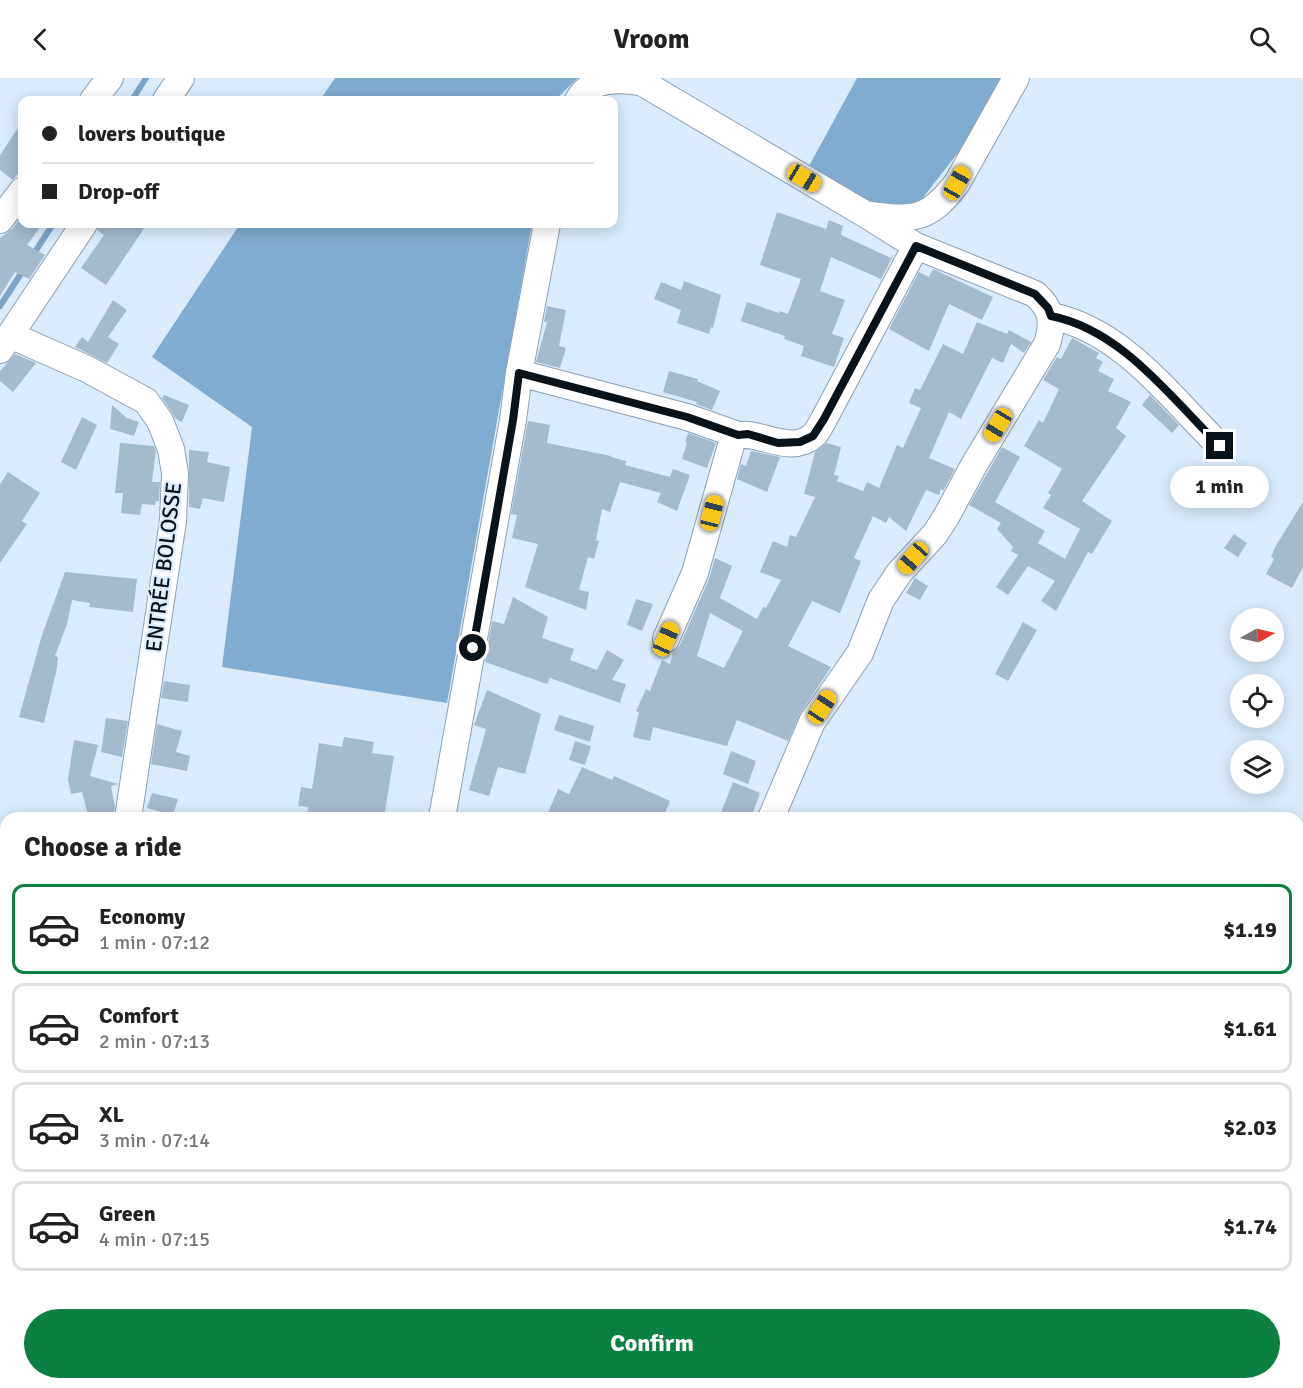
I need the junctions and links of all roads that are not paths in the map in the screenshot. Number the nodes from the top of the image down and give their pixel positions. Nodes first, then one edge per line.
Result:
1 (110, 78) edge
2 (181, 78) edge
3 (1016, 78) edge
4 (96, 96) edge
5 (169, 96) edge
6 (581, 96) edge
7 (18, 196) edge
8 (865, 214) junction
9 (0, 220) edge
10 (81, 228) edge
11 (546, 228) edge
12 (916, 246) junction
13 (1051, 316) junction
14 (5, 343) edge
15 (519, 373) junction
16 (738, 435) junction
17 (1220, 446) dead end
18 (666, 639) dead end
19 (129, 812) edge
20 (443, 812) edge
21 (774, 812) edge

1 - 4 street
2 - 5 street
3 - 8 street
6 - 8 street
7 - 9 street
8 - 12 street
10 - 14 street
11 - 15 street
12 - 13 street
12 - 16 street
13 - 17 street
13 - 21 street
14 - 19 street, ENTRÉE BOLOSSE
15 - 16 street
15 - 20 street
16 - 18 street

